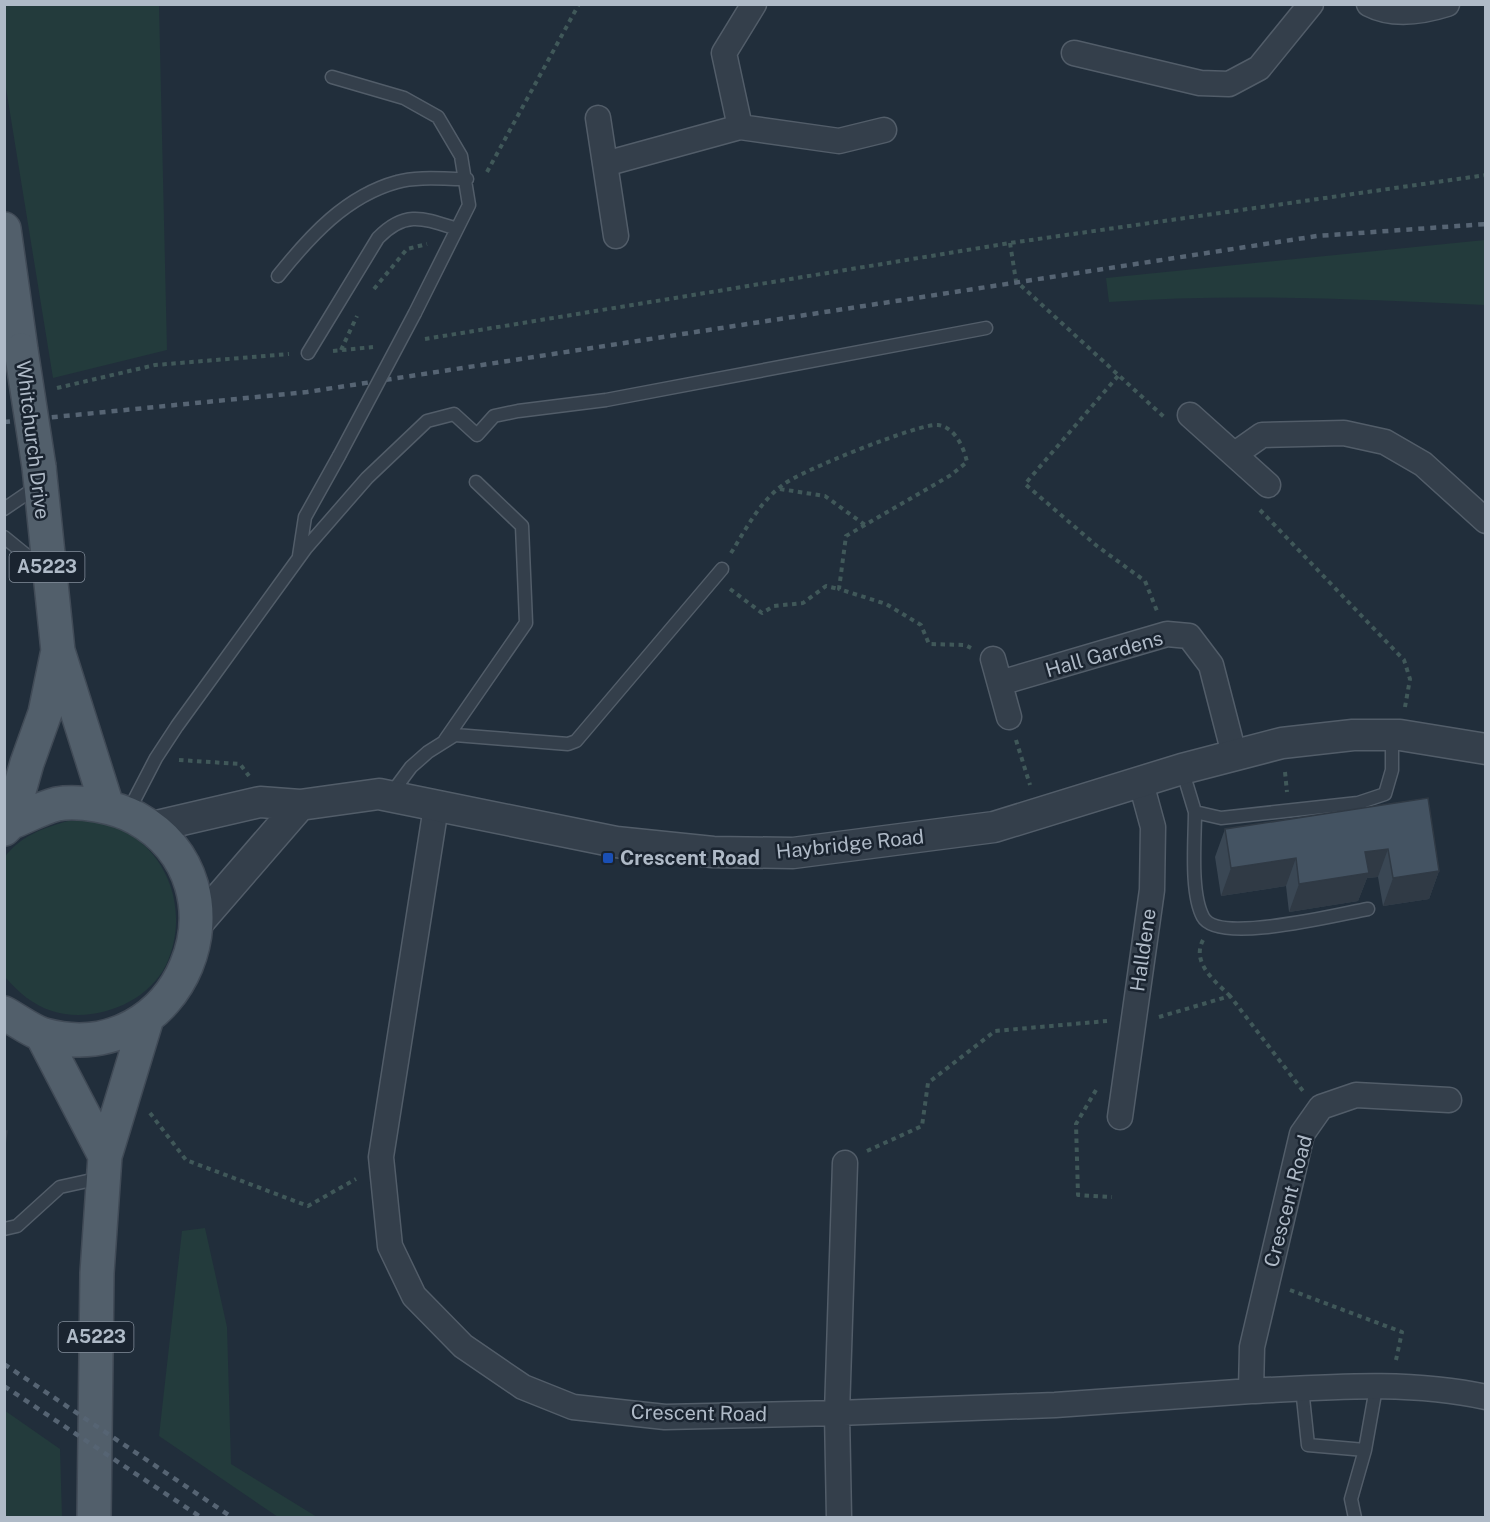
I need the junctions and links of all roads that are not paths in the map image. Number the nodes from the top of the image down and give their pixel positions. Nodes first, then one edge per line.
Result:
1 (754, 4) edge
2 (1311, 4) edge
3 (1369, 4) edge
4 (1447, 4) edge
5 (1074, 53) dead end
6 (332, 77) dead end
7 (598, 118) dead end
8 (740, 128) junction
9 (884, 130) dead end
10 (605, 164) junction
11 (467, 179) junction
12 (4, 229) edge
13 (457, 229) junction
14 (616, 236) dead end
15 (278, 276) dead end
16 (986, 328) dead end
17 (308, 353) road end
18 (1190, 415) dead end
19 (1235, 454) junction
20 (41, 475) junction
21 (476, 482) dead end
22 (1268, 485) dead end
23 (4, 509) edge
24 (1485, 521) edge
25 (4, 537) edge
26 (299, 557) junction
27 (48, 573) junction
28 (719, 573) road end
29 (57, 651) junction
30 (993, 659) road end
31 (1000, 683) junction
32 (1009, 717) road end
33 (1392, 735) junction
34 (442, 743) junction
35 (1485, 749) edge
36 (1234, 754) junction
37 (1182, 769) junction
38 (1141, 783) junction
39 (391, 795) junction
40 (300, 805) junction
41 (436, 807) junction
42 (1195, 812) junction
43 (129, 815) junction
44 (7, 826) edge
45 (1368, 909) dead end
46 (197, 924) junction
47 (4, 1013) edge
48 (147, 1018) junction
49 (42, 1035) junction
50 (1449, 1100) dead end
51 (1120, 1117) dead end
52 (845, 1163) road end
53 (104, 1167) junction
54 (4, 1229) edge
55 (1302, 1388) junction
56 (1383, 1388) junction
57 (1251, 1391) junction
58 (1485, 1397) edge
59 (837, 1413) junction
60 (1365, 1450) junction
61 (94, 1518) edge
62 (839, 1518) edge
63 (1355, 1518) edge

1 - 8 street
2 - 5 street
3 - 4 street
6 - 11 lane
7 - 10 street
8 - 9 street
8 - 10 street
10 - 14 street
11 - 13 lane
11 - 15 lane
12 - 20 main road, Whitchurch Drive / A5223, bridge
13 - 17 lane
13 - 26 lane, bridge
16 - 26 lane
18 - 19 street
19 - 22 street
19 - 24 street
20 - 23 lane
20 - 27 main road, Whitchurch Drive / A5223
21 - 34 lane
25 - 27 lane
26 - 43 lane
27 - 29 main road, Whitchurch Drive / A5223
28 - 34 lane
29 - 43 main road, Whitchurch Drive / A5223
29 - 44 main road, Whitchurch Drive / A5223
30 - 31 street
31 - 32 street
31 - 36 street, Hall Gardens
33 - 35 street, Haybridge Road
33 - 36 street, Haybridge Road
33 - 42 lane
34 - 39 lane
36 - 37 street, Haybridge Road
37 - 38 street, Haybridge Road
37 - 42 lane
38 - 41 street, Haybridge Road
38 - 51 street, Halldene
39 - 40 street, Haybridge Road
39 - 41 street, Haybridge Road
40 - 43 street, Haybridge Road
40 - 46 street
41 - 59 street, Crescent Road
42 - 45 lane
43 - 44 main road
43 - 46 main road
46 - 48 main road
47 - 49 main road
48 - 49 main road
48 - 53 main road, A5223
49 - 53 main road
50 - 57 street, Crescent Road
52 - 59 street
53 - 54 lane
53 - 61 main road, A5223
55 - 56 street, Crescent Road
55 - 57 street, Crescent Road
55 - 60 lane
56 - 58 street, Crescent Road
56 - 60 lane
57 - 59 street, Crescent Road
59 - 62 street
60 - 63 lane

